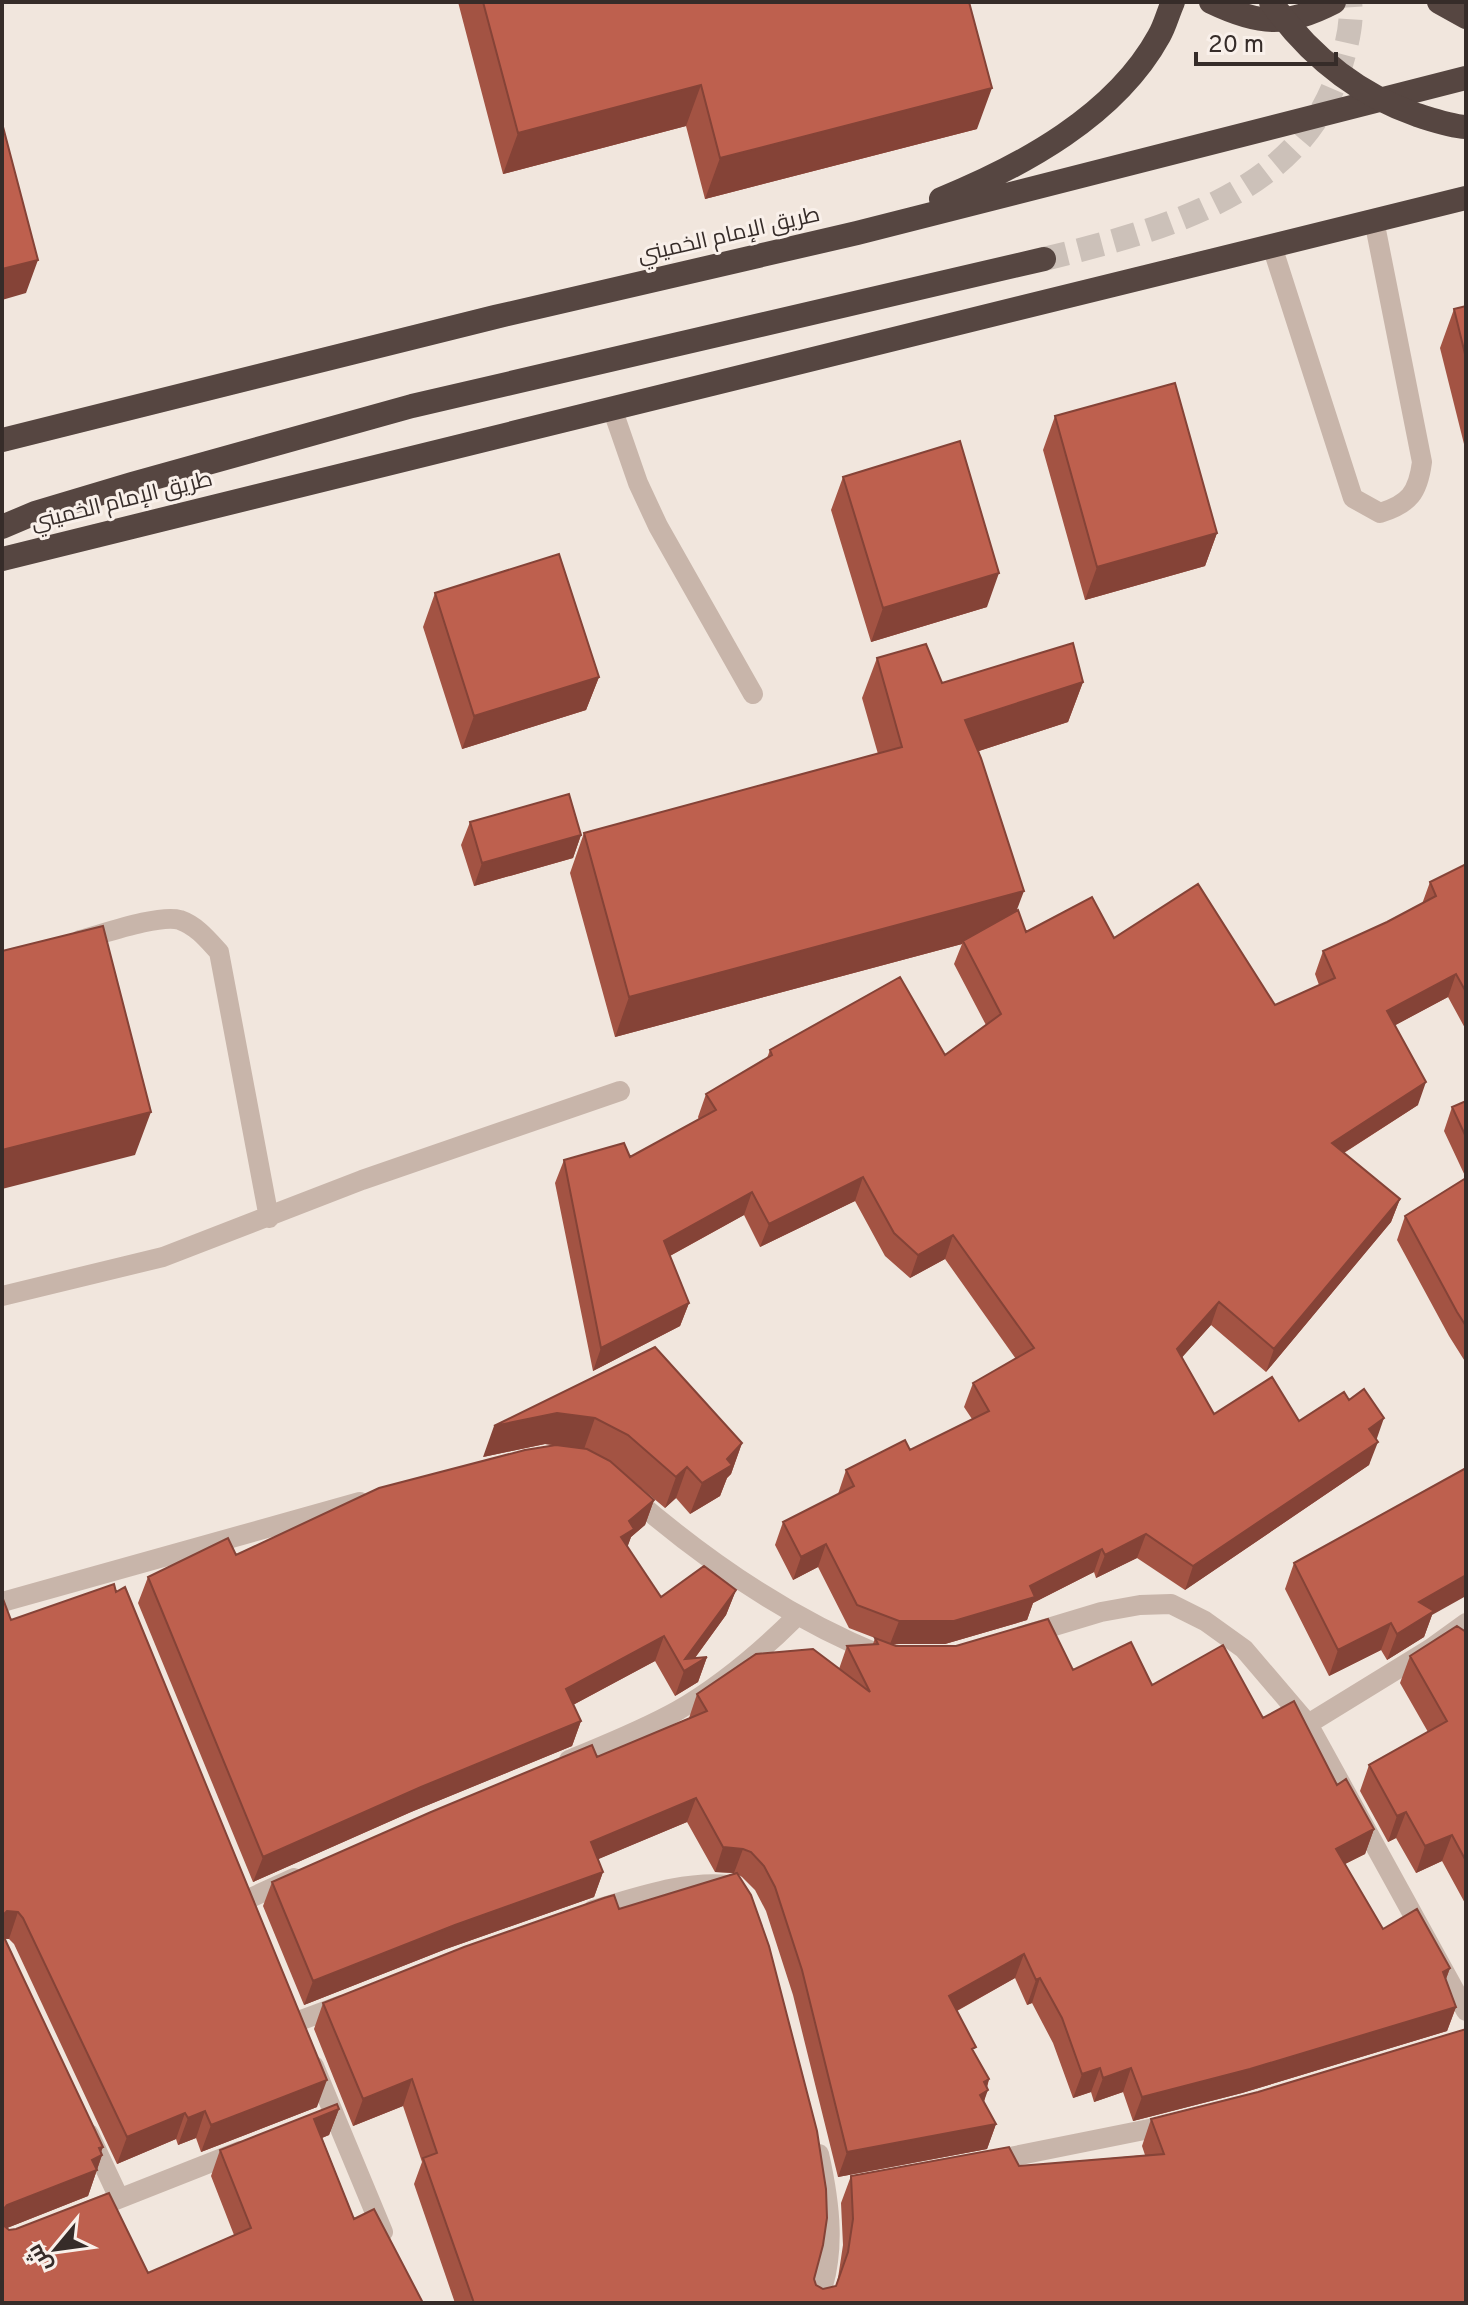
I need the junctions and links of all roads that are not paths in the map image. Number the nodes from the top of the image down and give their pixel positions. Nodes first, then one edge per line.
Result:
1 (1173, 2) edge
2 (1211, 2) edge
3 (1271, 2) edge
4 (1334, 2) edge
5 (1439, 2) edge
6 (1466, 17) edge
7 (1466, 78) edge
8 (1466, 127) edge
9 (1466, 198) edge
10 (1374, 220) junction
11 (857, 233) junction
12 (1272, 246) junction
13 (1044, 259) tunnel mouth
14 (612, 408) junction
15 (2, 440) edge
16 (2, 527) edge
17 (2, 559) edge
18 (753, 694) dead end
19 (59, 946) edge
20 (620, 1091) dead end
21 (269, 1218) junction
22 (2, 1296) edge
23 (620, 1486) edge
24 (378, 1498) edge
25 (2, 1602) edge
26 (798, 1615) junction
27 (1466, 1623) edge
28 (1011, 1639) edge
29 (902, 1657) edge
30 (1308, 1724) junction
31 (555, 1766) edge
32 (318, 1867) edge
33 (246, 1900) edge
34 (747, 1900) edge
35 (567, 1919) edge
36 (368, 1995) edge
37 (1466, 2011) edge
38 (80, 2115) edge
39 (1190, 2120) edge
40 (816, 2140) edge
41 (263, 2142) edge
42 (966, 2166) edge
43 (119, 2198) junction
44 (71, 2217) edge
45 (390, 2249) edge
46 (817, 2303) edge

1 - 11 highway
2 - 4 highway
3 - 8 highway, bridge
5 - 6 highway
7 - 11 highway, طريق الإمام الخميني
9 - 10 highway, طريق الإمام الخميني
10 - 12 highway, طريق الإمام الخميني
10 - 12 street
11 - 15 highway, طريق الإمام الخميني
12 - 14 highway, طريق الإمام الخميني
13 - 16 highway
14 - 17 highway, طريق الإمام الخميني
14 - 18 street
19 - 21 street
20 - 21 street
21 - 22 street
23 - 26 street
24 - 25 street
26 - 29 street
26 - 31 street
27 - 30 street
28 - 30 street
30 - 37 street
32 - 33 street
34 - 35 street
36 - 45 street
38 - 43 street
39 - 42 street
40 - 46 street
41 - 43 street
43 - 44 street

